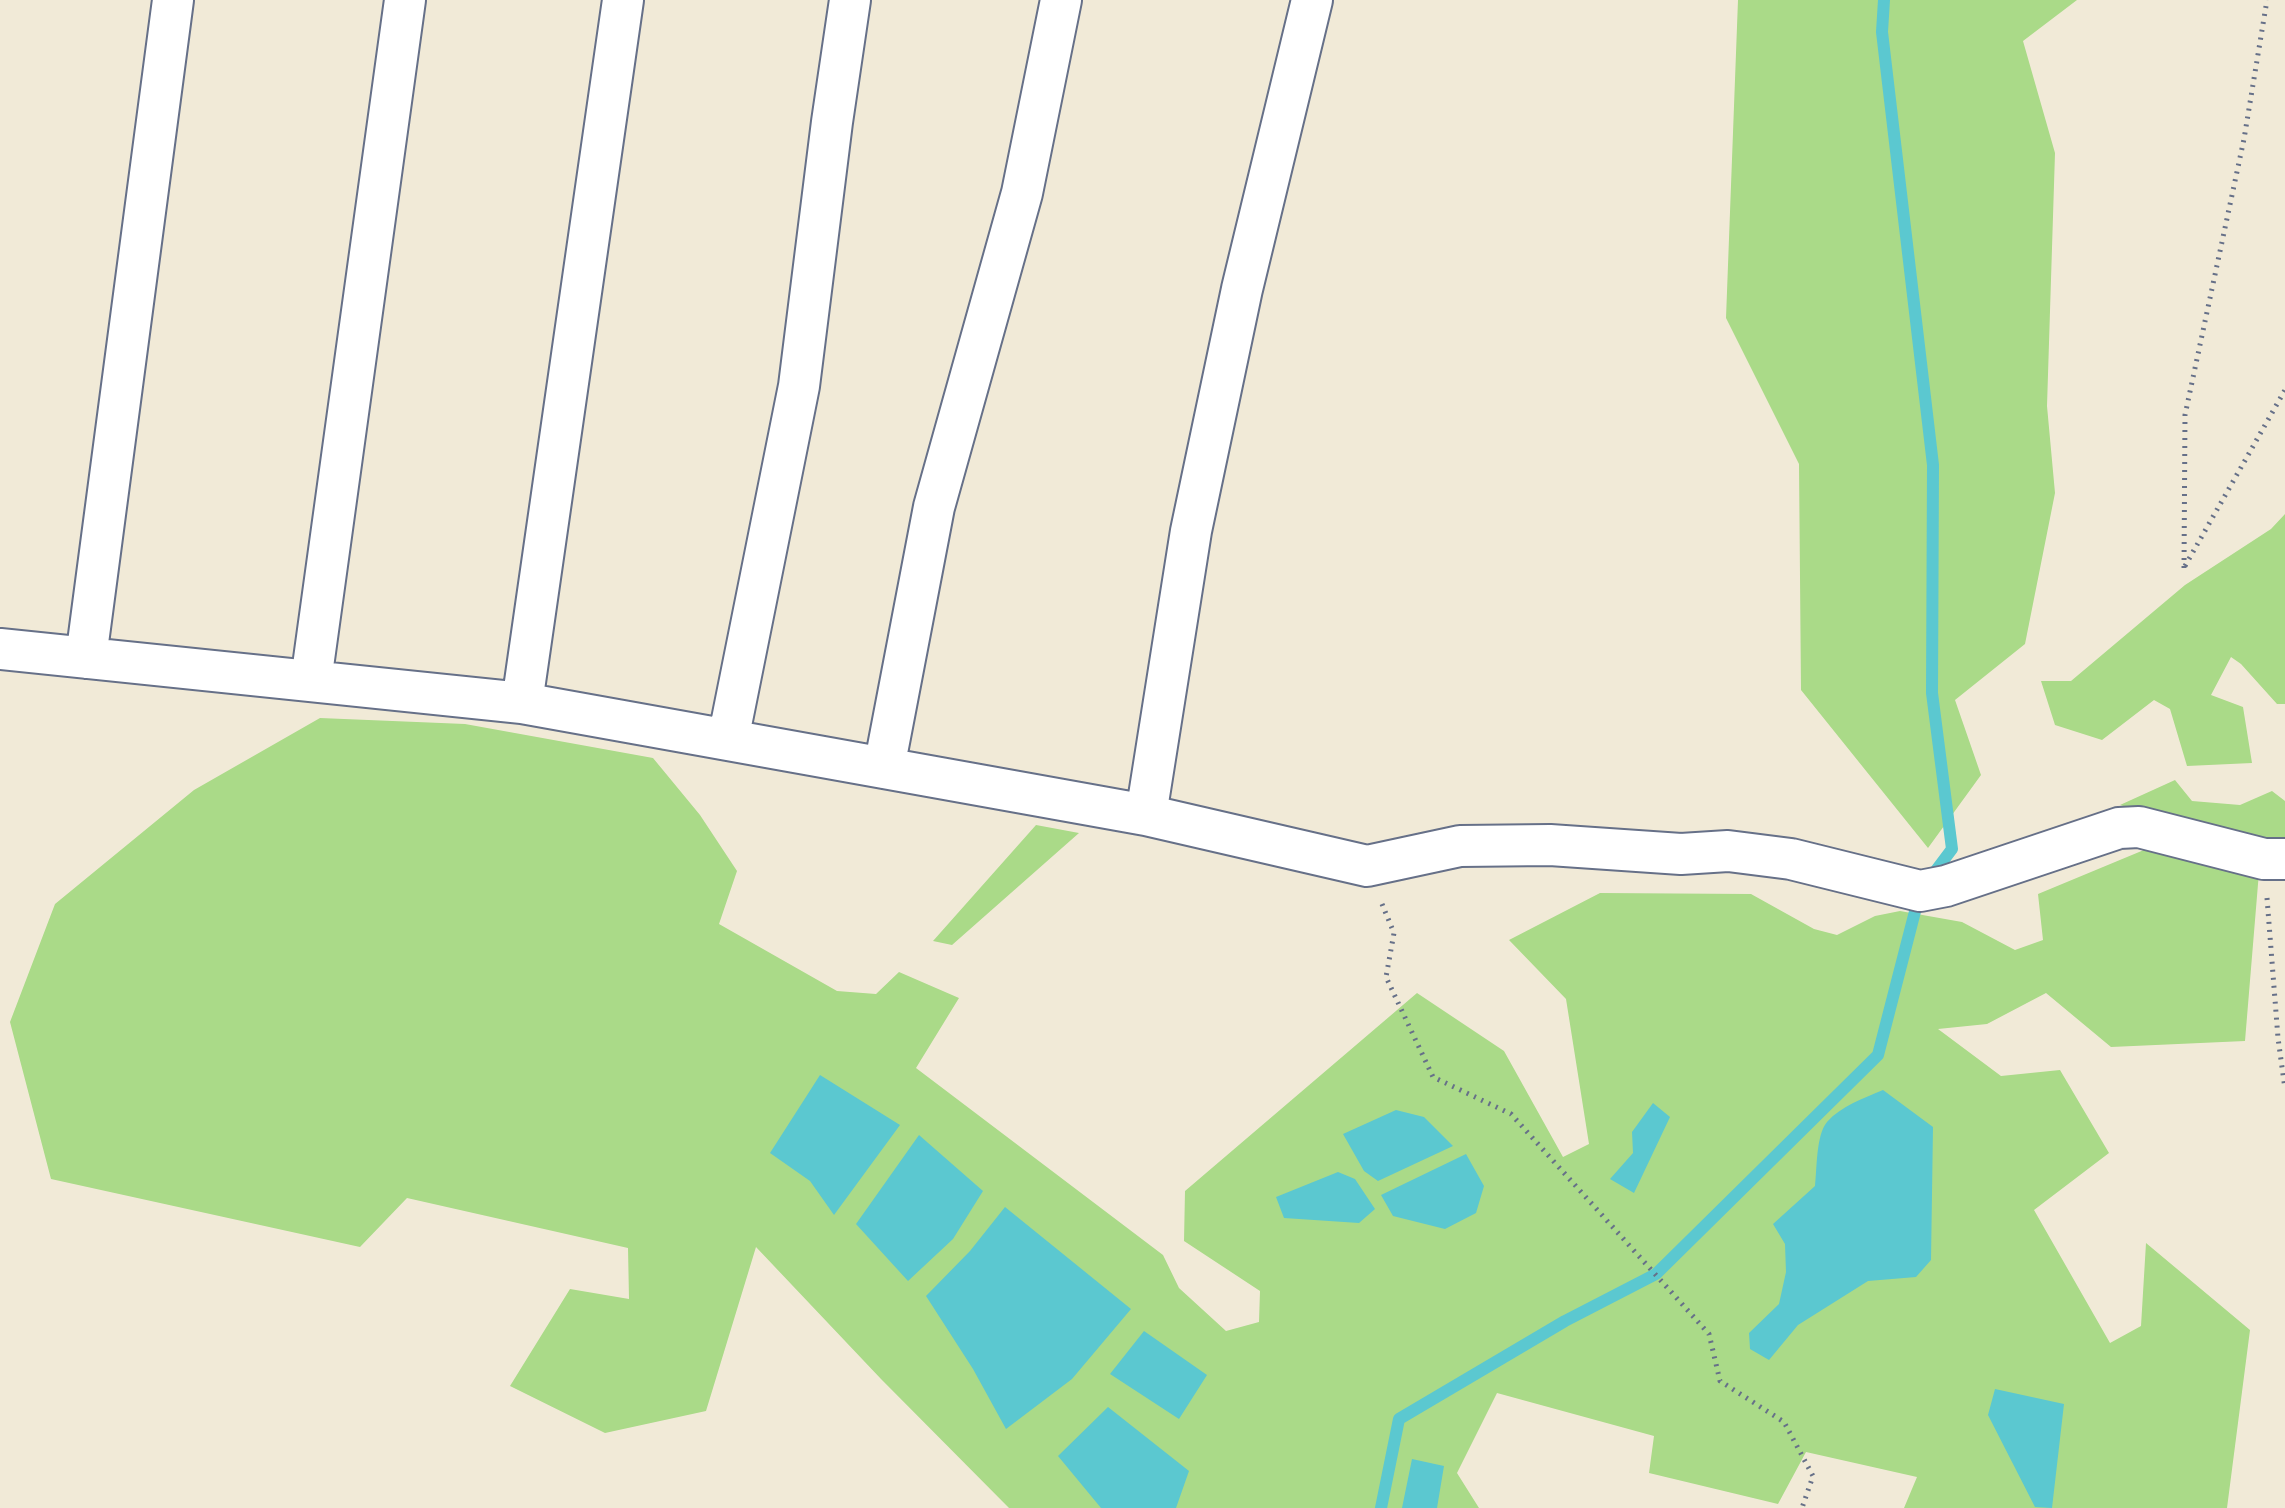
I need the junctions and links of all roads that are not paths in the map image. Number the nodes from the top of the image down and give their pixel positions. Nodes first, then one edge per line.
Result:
1 (173, 0) edge
2 (405, 0) edge
3 (623, 0) edge
4 (850, 0) edge
5 (1061, 0) edge
6 (1312, 0) edge
7 (0, 649) edge
8 (86, 658) junction
9 (311, 681) junction
10 (522, 703) junction
11 (728, 740) junction
12 (884, 768) junction
13 (1146, 815) junction
14 (2274, 859) edge

1 - 8 street
2 - 9 street
3 - 10 street
4 - 11 street
5 - 12 street
6 - 13 street
7 - 8 street
8 - 9 street
9 - 10 street
10 - 11 street
11 - 12 street
12 - 13 street
13 - 14 street

